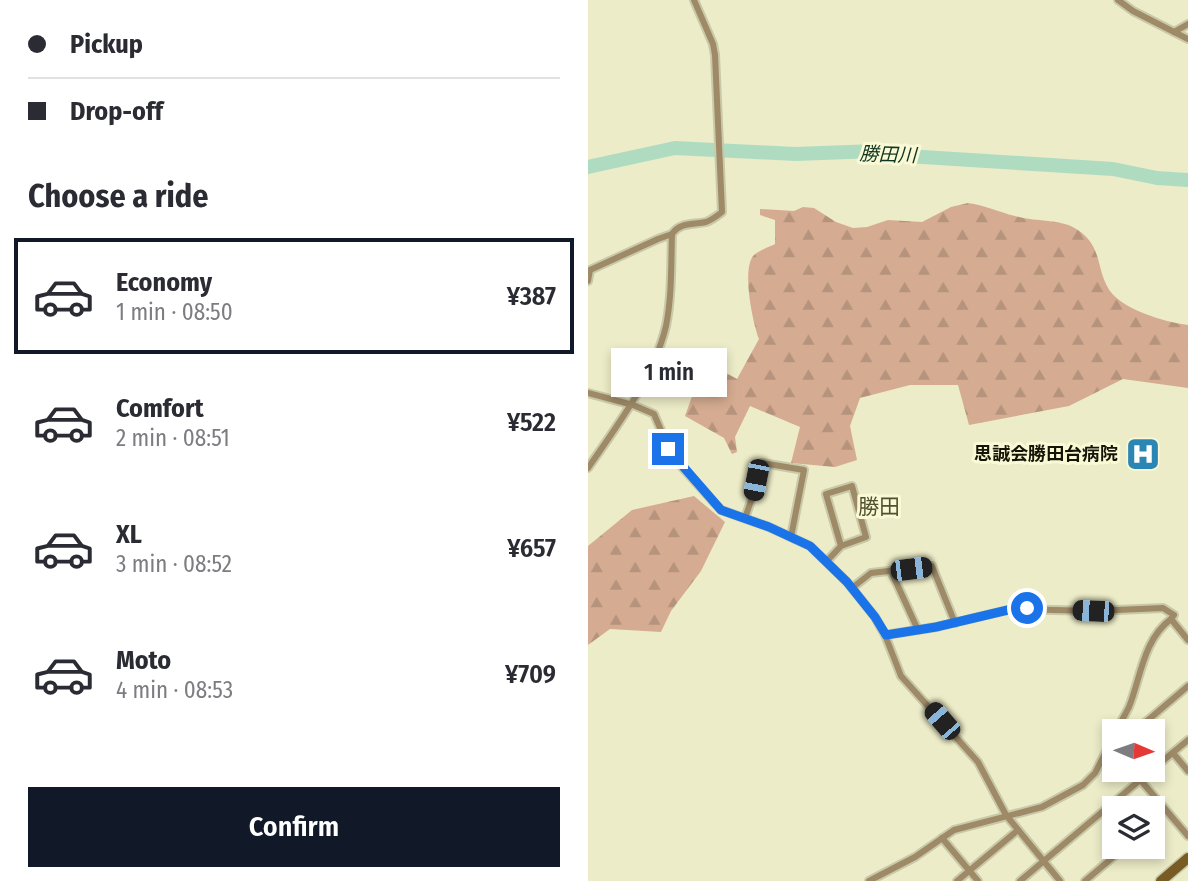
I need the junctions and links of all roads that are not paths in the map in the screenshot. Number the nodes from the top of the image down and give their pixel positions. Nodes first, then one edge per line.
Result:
1 (694, 0) edge
2 (1118, 0) edge
3 (1188, 24) edge
4 (1174, 32) junction
5 (1188, 38) edge
6 (672, 234) junction
7 (588, 281) edge
8 (588, 393) edge
9 (633, 405) junction
10 (588, 468) edge
11 (745, 518) junction
12 (791, 537) junction
13 (841, 546) junction
14 (827, 561) junction
15 (891, 571) junction
16 (852, 589) junction
17 (1171, 619) junction
18 (955, 623) junction
19 (918, 630) junction
20 (886, 635) junction
21 (1187, 636) edge
22 (1188, 686) edge
23 (1123, 719) edge
24 (1149, 719) edge
25 (1188, 740) edge
26 (1173, 753) junction
27 (1166, 759) edge
28 (1102, 763) edge
29 (1188, 771) edge
30 (1138, 782) edge
31 (1142, 782) edge
32 (1121, 796) edge
33 (1102, 812) edge
34 (1006, 815) junction
35 (1018, 830) junction
36 (1188, 836) edge
37 (942, 838) junction
38 (1188, 858) edge
39 (1111, 859) edge
40 (1044, 861) junction
41 (970, 870) junction
42 (869, 881) edge
43 (957, 881) edge
44 (978, 881) edge
45 (1020, 881) edge
46 (1060, 881) edge
47 (1085, 881) edge
48 (1161, 881) edge

1 - 6 street
2 - 4 street
3 - 4 street
4 - 5 street
6 - 7 street
6 - 9 street
8 - 9 street
9 - 10 street
9 - 11 street
11 - 12 street
11 - 12 street
12 - 14 street
13 - 13 street
13 - 14 street
14 - 16 street
15 - 16 street
15 - 18 street
15 - 19 street
16 - 20 street
17 - 18 street
17 - 21 street
17 - 23 street
18 - 19 street
19 - 20 street
20 - 34 street
22 - 24 street
25 - 26 street
26 - 27 street
26 - 29 street
28 - 34 street
30 - 32 street
31 - 36 street
33 - 40 street
34 - 35 street
34 - 37 street
35 - 40 street
35 - 41 street
37 - 41 street
37 - 42 street
38 - 48 street
39 - 47 street
40 - 45 street
40 - 46 street
41 - 43 street
41 - 44 street

